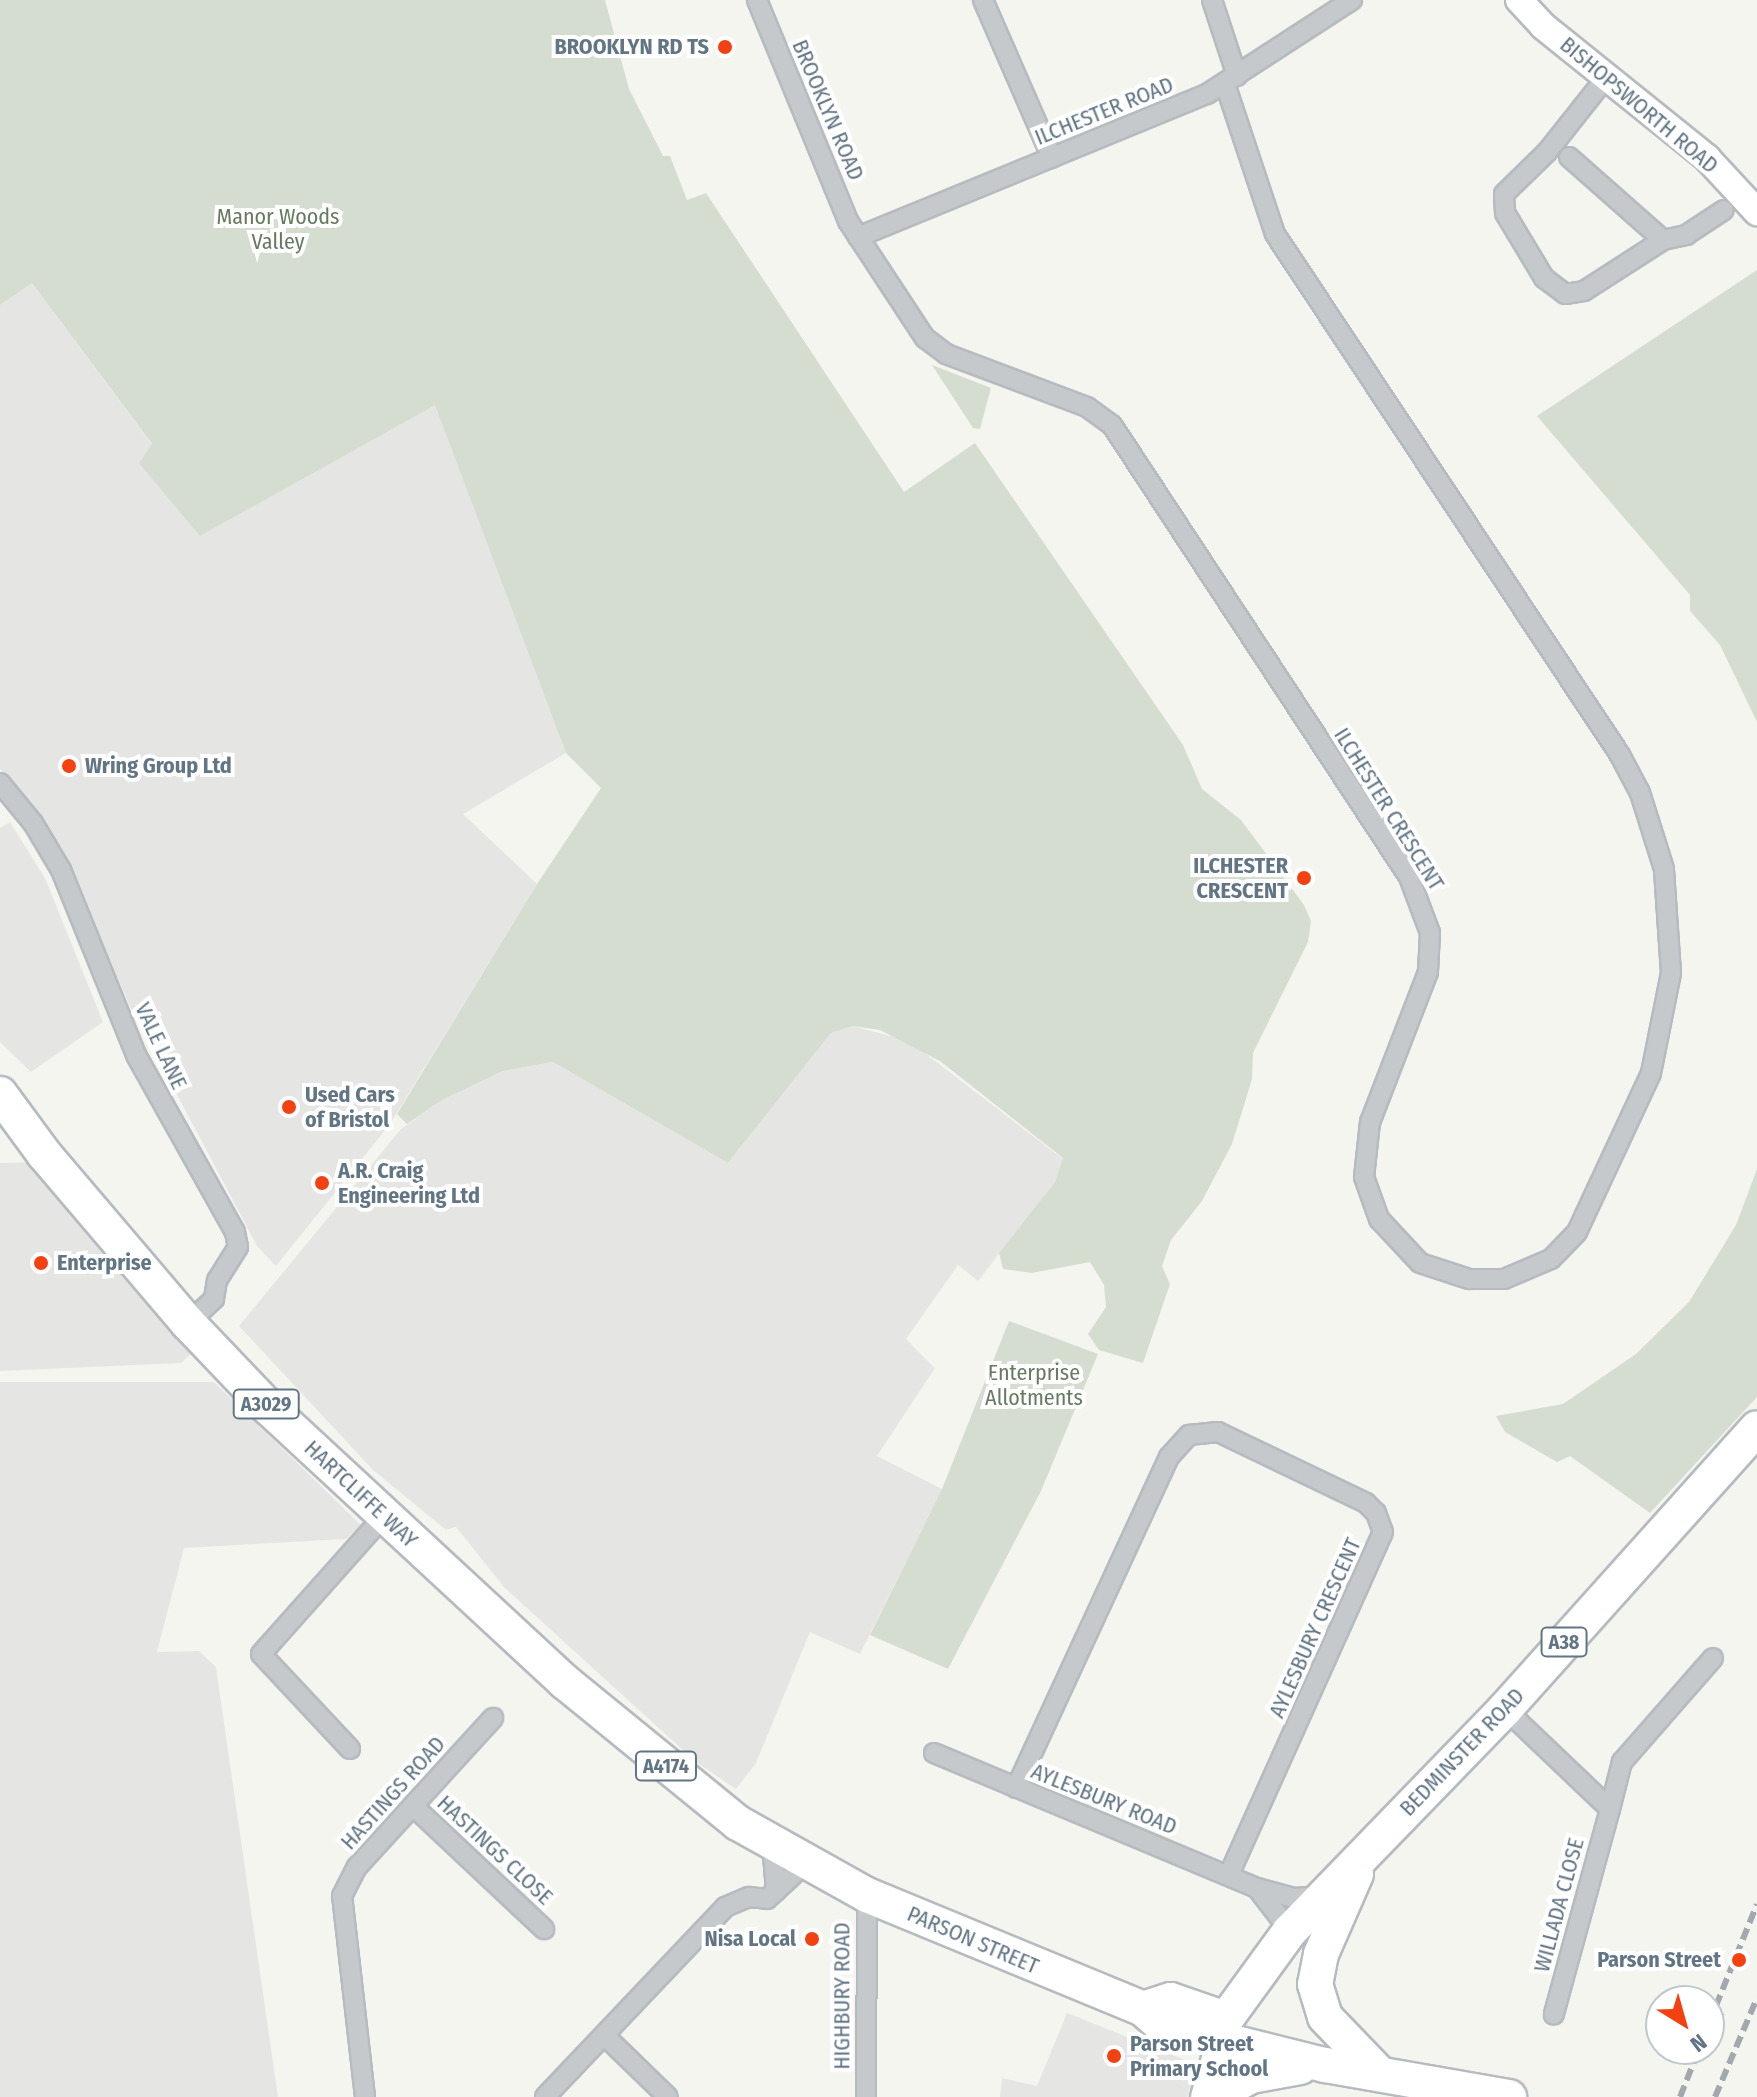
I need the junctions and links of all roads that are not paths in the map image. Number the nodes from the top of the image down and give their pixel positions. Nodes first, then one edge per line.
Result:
1 (757, 0) edge
2 (983, 0) edge
3 (1212, 0) edge
4 (1352, 0) edge
5 (1519, 0) edge
6 (1608, 75) junction
7 (1231, 80) junction
8 (1569, 157) dead end
9 (1052, 158) junction
10 (1724, 210) dead end
11 (1757, 212) edge
12 (858, 237) junction
13 (1663, 240) junction
14 (0, 783) edge
15 (0, 1094) edge
16 (188, 1323) junction
17 (1757, 1428) edge
18 (383, 1517) junction
19 (1713, 1658) dead end
20 (565, 1682) joint
21 (1505, 1709) junction
22 (493, 1718) dead end
23 (350, 1749) dead end
24 (934, 1753) dead end
25 (1016, 1788) junction
26 (413, 1806) junction
27 (1610, 1809) junction
28 (772, 1843) junction
29 (1366, 1852) junction
30 (806, 1863) junction
31 (1229, 1875) junction
32 (1257, 1888) junction
33 (776, 1891) junction
34 (1325, 1894) junction
35 (867, 1895) junction
36 (544, 1929) dead end
37 (1290, 1931) junction
38 (1316, 1971) junction
39 (1554, 2014) dead end
40 (1223, 2030) junction
41 (606, 2037) junction
42 (1325, 2065) junction
43 (1374, 2084) edge
44 (365, 2097) edge
45 (545, 2097) edge
46 (668, 2097) edge
47 (866, 2097) edge
48 (1204, 2097) edge
49 (1213, 2097) edge
50 (1509, 2097) edge

1 - 12 street, BROOKLYN ROAD
2 - 9 street
3 - 7 street, ILCHESTER CRESCENT
4 - 7 street, ILCHESTER ROAD
5 - 6 street, BISHOPSWORTH ROAD
6 - 11 street, BISHOPSWORTH ROAD
6 - 13 street
7 - 9 street, ILCHESTER ROAD
7 - 12 street, ILCHESTER CRESCENT
8 - 13 street
9 - 12 street, ILCHESTER ROAD
10 - 13 street
14 - 16 street, VALE LANE
15 - 16 highway, HARTCLIFFE WAY / A3029
16 - 18 highway, HARTCLIFFE WAY / A3029
17 - 21 highway, BEDMINSTER ROAD / A38
18 - 20 highway, HARTCLIFFE WAY / A3029
18 - 23 street
19 - 27 street, WILLADA CLOSE
20 - 28 highway, HARTCLIFFE WAY / A4174
21 - 27 street
21 - 29 highway, BEDMINSTER ROAD / A38
22 - 26 street, HASTINGS ROAD
24 - 25 street, AYLESBURY ROAD
25 - 31 street, AYLESBURY ROAD
25 - 31 street, AYLESBURY CRESCENT
26 - 36 street, HASTINGS CLOSE
26 - 44 street, HASTINGS ROAD
27 - 39 street, WILLADA CLOSE
28 - 30 highway, PARSON STREET / A4174
28 - 33 street
29 - 34 highway, BEDMINSTER ROAD
29 - 38 highway, A38
30 - 33 street
30 - 35 highway, PARSON STREET / A4174
31 - 32 street, AYLESBURY ROAD
32 - 34 street, AYLESBURY ROAD
32 - 37 street, AYLESBURY ROAD
33 - 41 street
34 - 37 highway, BEDMINSTER ROAD
35 - 40 highway, PARSON STREET / A4174
35 - 47 street, HIGHBURY ROAD
37 - 38 highway
37 - 40 highway, BEDMINSTER ROAD
38 - 43 highway
40 - 42 highway, PARSON STREET
40 - 48 street, BEDMINSTER ROAD
41 - 45 street
41 - 46 street
42 - 43 highway, PARSON STREET
42 - 49 highway
43 - 50 highway, PARSON STREET

